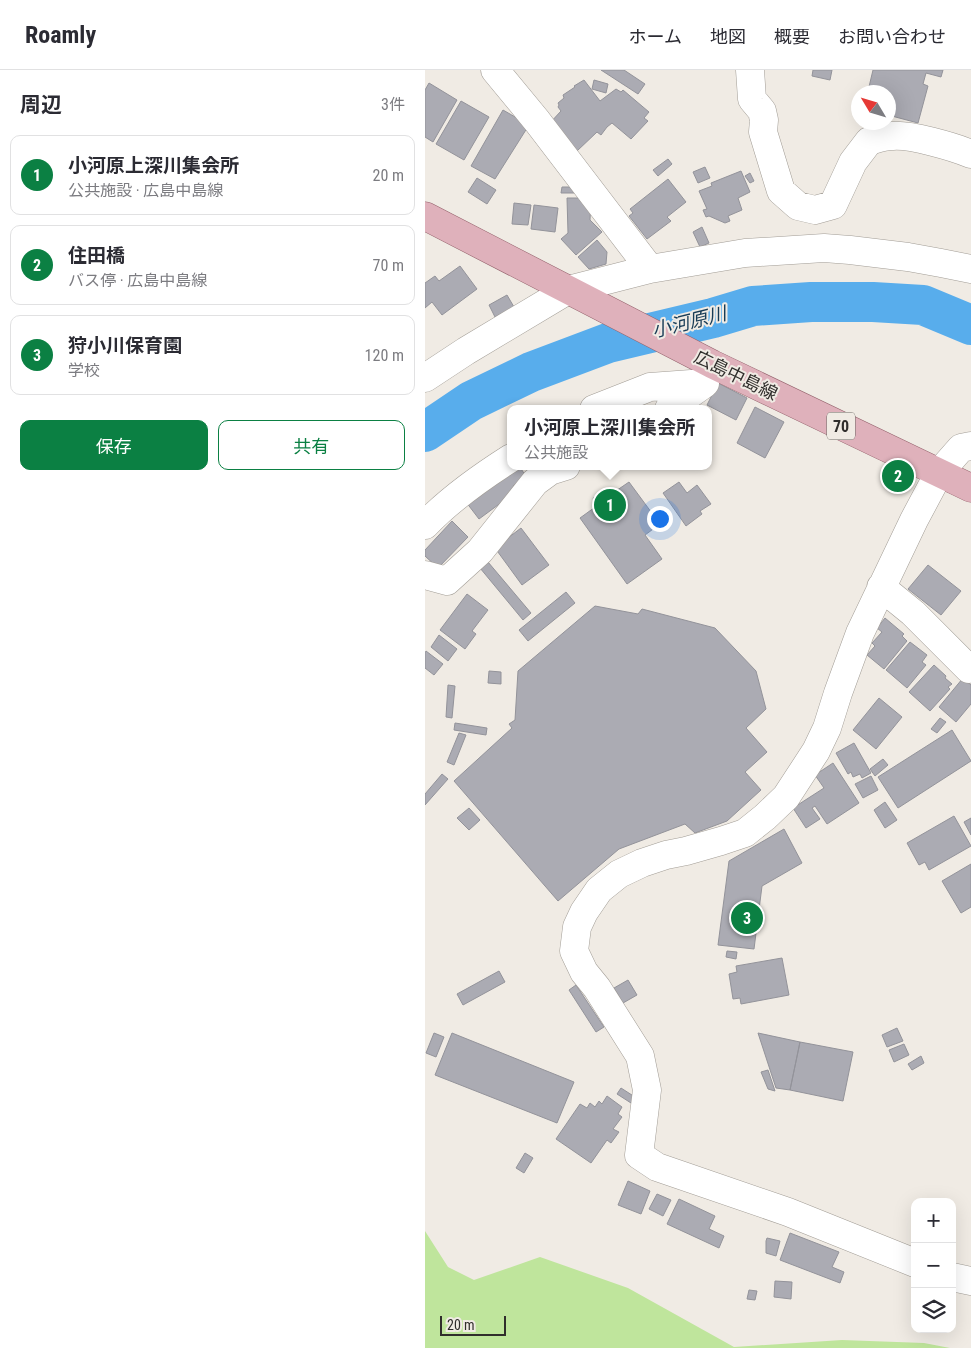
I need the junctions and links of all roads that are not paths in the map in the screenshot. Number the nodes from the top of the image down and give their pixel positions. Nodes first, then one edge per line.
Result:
1 (495, 70) edge
2 (750, 70) edge
3 (971, 154) edge
4 (833, 205) junction
5 (425, 216) edge
6 (824, 248) junction
7 (650, 269) junction
8 (971, 269) edge
9 (577, 295) junction
10 (713, 372) junction
11 (425, 378) edge
12 (604, 405) edge
13 (674, 405) edge
14 (971, 446) edge
15 (507, 461) edge
16 (553, 470) edge
17 (939, 473) junction
18 (971, 488) edge
19 (425, 525) edge
20 (425, 575) edge
21 (881, 587) junction
22 (969, 669) dead end
23 (911, 1261) edge
24 (956, 1278) edge
25 (971, 1281) edge

1 - 7 street
2 - 4 street
3 - 4 street
4 - 6 street
5 - 9 main road, 広島中島線 / 70
6 - 7 street
6 - 8 street
7 - 9 street
9 - 10 main road, 広島中島線 / 70
9 - 11 street
10 - 12 street
10 - 13 street
10 - 17 main road, 広島中島線 / 70
14 - 17 street
15 - 19 street
16 - 20 street
17 - 18 main road, 広島中島線 / 70
17 - 21 street
21 - 22 street
21 - 23 street
24 - 25 street

